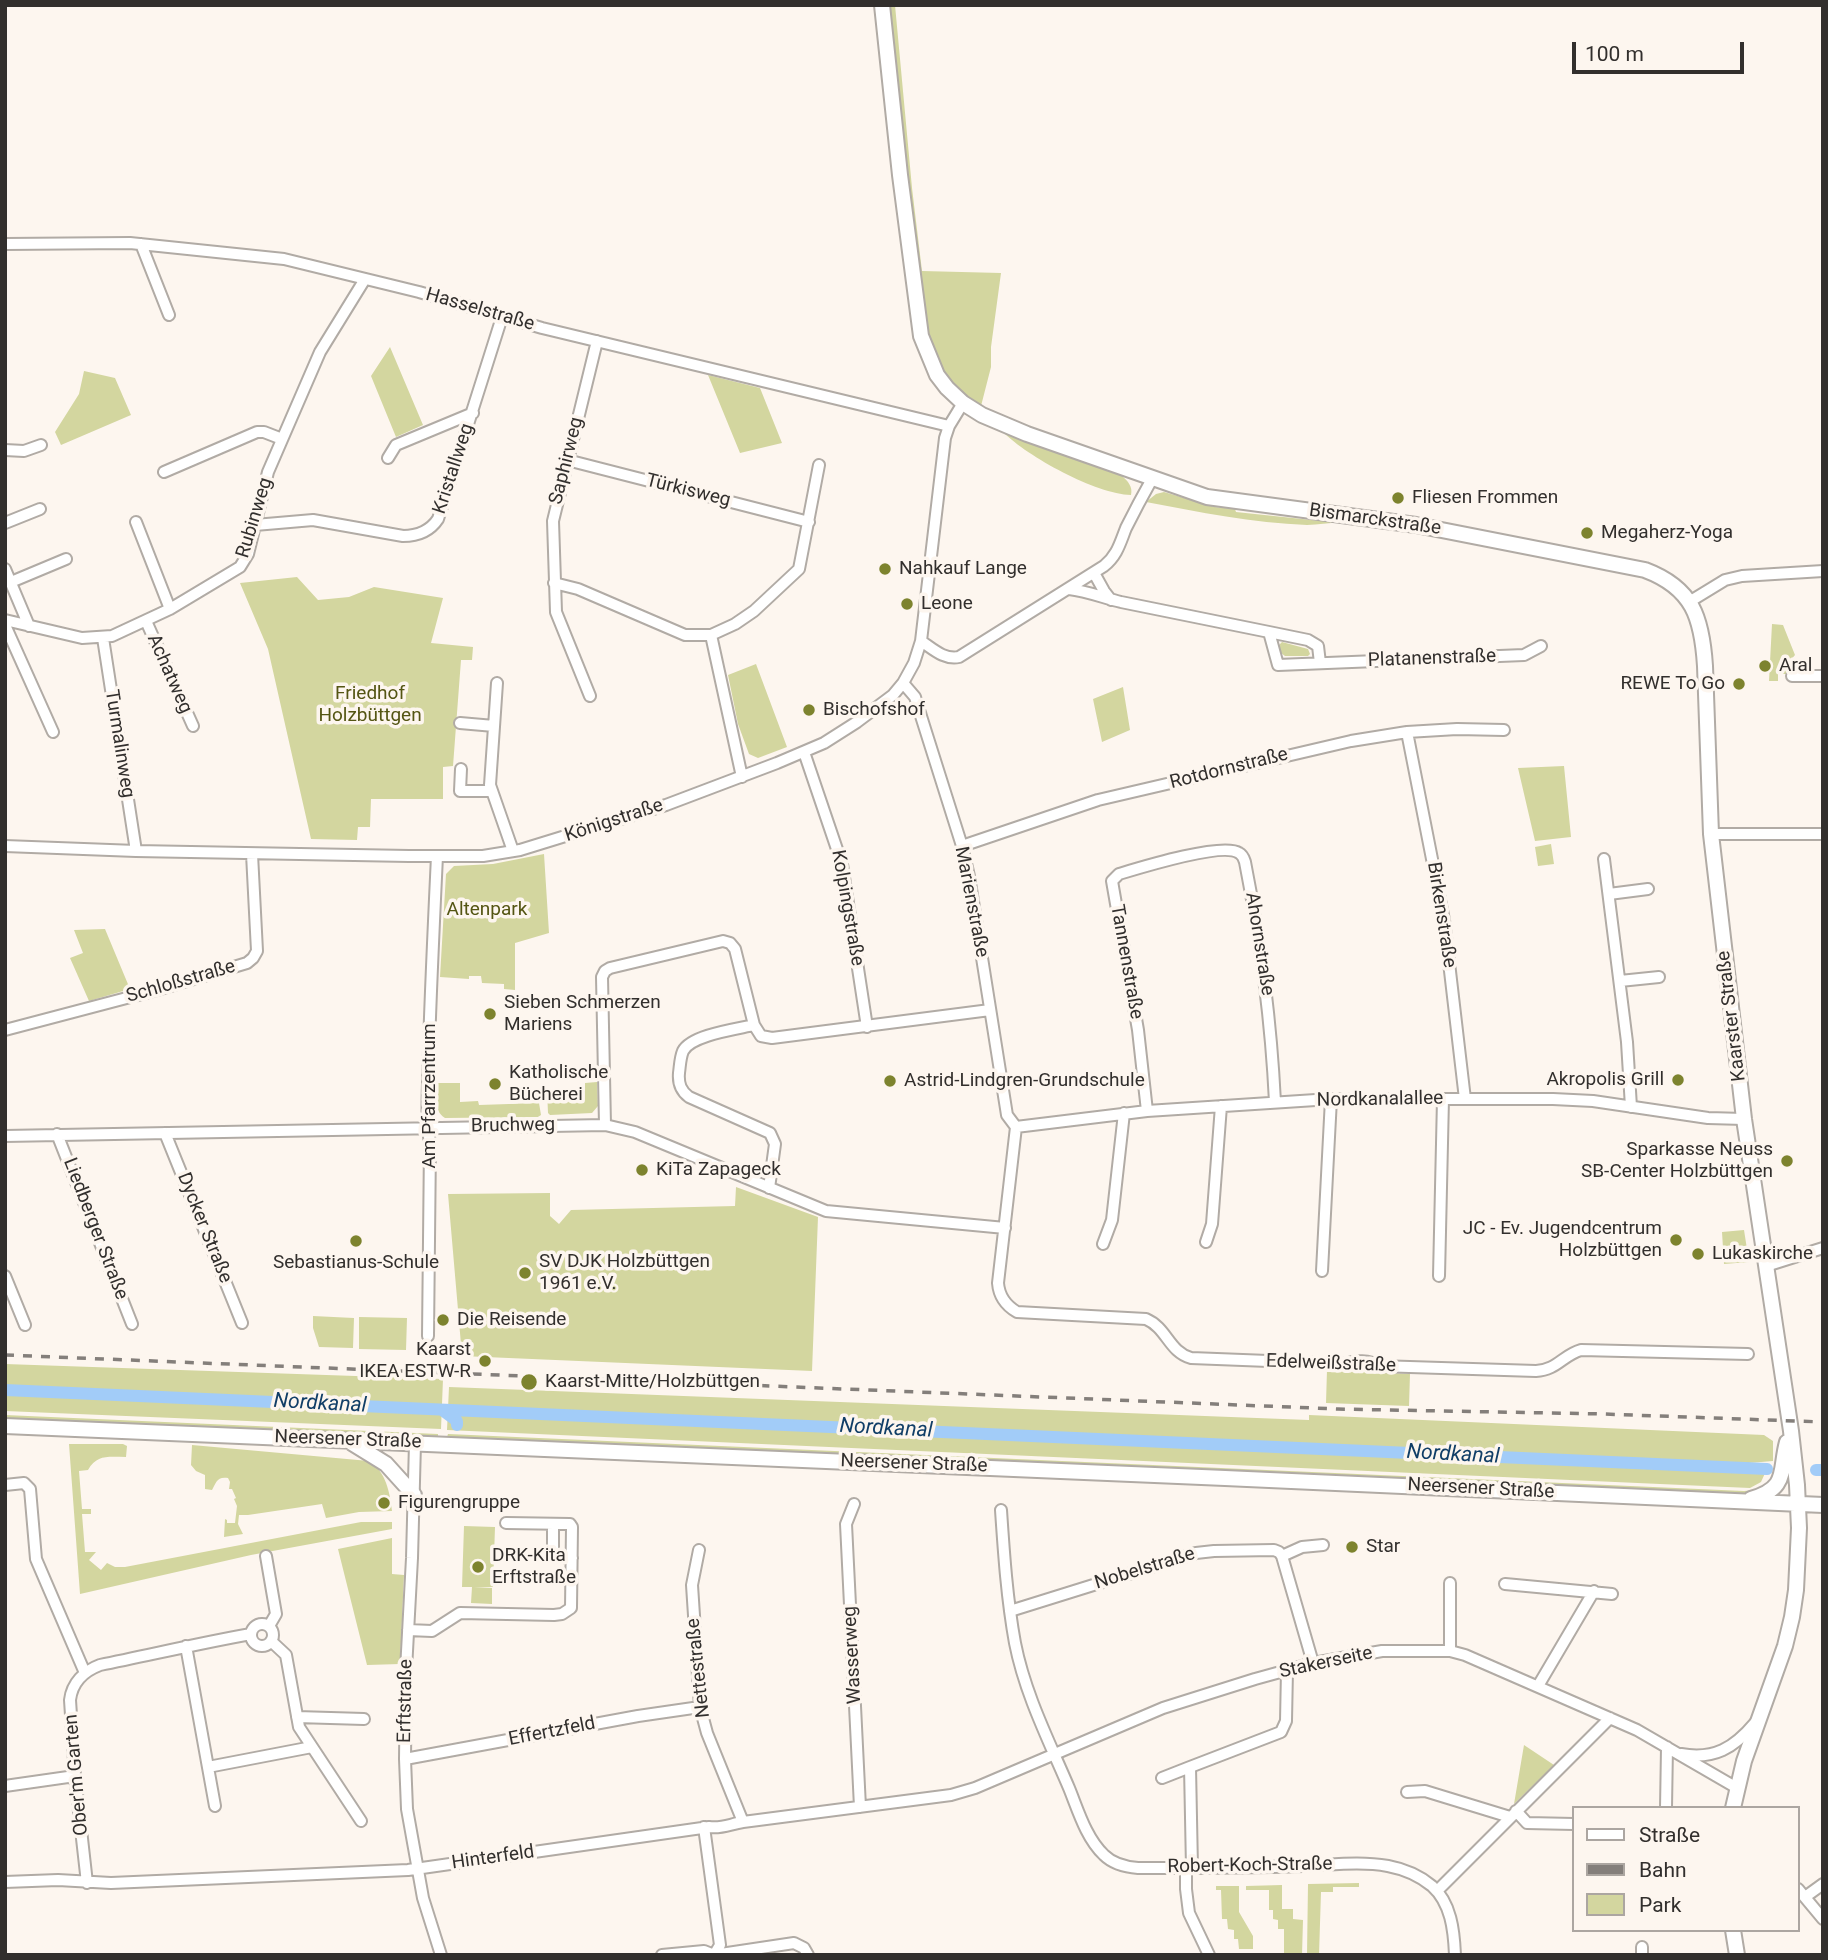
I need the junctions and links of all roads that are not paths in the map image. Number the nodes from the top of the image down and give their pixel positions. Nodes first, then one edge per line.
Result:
1 (882, 5) edge
2 (5, 244) edge
3 (141, 244) junction
4 (365, 279) junction
5 (169, 315) dead end
6 (502, 317) junction
7 (597, 341) junction
8 (963, 403) junction
9 (472, 413) junction
10 (949, 426) junction
11 (282, 439) junction
12 (41, 445) dead end
13 (5, 450) edge
14 (388, 458) dead end
15 (567, 460) junction
16 (819, 465) dead end
17 (164, 472) dead end
18 (1152, 479) junction
19 (40, 509) dead end
20 (136, 522) dead end
21 (809, 522) junction
22 (5, 523) edge
23 (255, 525) junction
24 (66, 559) dead end
25 (5, 569) edge
26 (1823, 571) edge
27 (1094, 573) junction
28 (11, 582) junction
29 (554, 583) junction
30 (1069, 589) junction
31 (1111, 600) junction
32 (1689, 601) junction
33 (170, 609) junction
34 (146, 621) junction
35 (5, 622) edge
36 (29, 625) junction
37 (1269, 632) junction
38 (711, 635) junction
39 (103, 638) junction
40 (921, 641) junction
41 (1541, 646) dead end
42 (1320, 663) junction
43 (1792, 676) dead end
44 (1823, 676) edge
45 (497, 682) dead end
46 (903, 683) junction
47 (590, 696) dead end
48 (460, 723) dead end
49 (193, 726) dead end
50 (494, 726) junction
51 (1504, 730) dead end
52 (53, 732) dead end
53 (1407, 732) junction
54 (804, 752) junction
55 (461, 769) dead end
56 (742, 777) junction
57 (491, 791) junction
58 (1711, 834) junction
59 (1823, 834) edge
60 (5, 846) edge
61 (962, 846) junction
62 (136, 850) junction
63 (513, 851) junction
64 (252, 854) junction
65 (437, 856) junction
66 (1176, 859) joint
67 (1604, 859) dead end
68 (1648, 889) dead end
69 (1609, 894) junction
70 (1659, 976) dead end
71 (1620, 981) junction
72 (990, 1010) junction
73 (754, 1025) junction
74 (867, 1027) junction
75 (5, 1030) edge
76 (1443, 1099) junction
77 (1465, 1099) junction
78 (1331, 1100) junction
79 (1275, 1102) junction
80 (1221, 1106) junction
81 (1631, 1107) junction
82 (1147, 1111) junction
83 (1124, 1113) junction
84 (1744, 1119) junction
85 (605, 1125) junction
86 (1016, 1127) junction
87 (428, 1128) junction
88 (165, 1133) junction
89 (57, 1134) junction
90 (5, 1136) edge
91 (769, 1188) junction
92 (1004, 1228) junction
93 (1206, 1242) dead end
94 (1103, 1244) dead end
95 (1823, 1248) edge
96 (1766, 1266) junction
97 (1322, 1271) dead end
98 (5, 1276) edge
99 (1438, 1276) dead end
100 (242, 1323) dead end
101 (132, 1324) dead end
102 (25, 1325) dead end
103 (428, 1336) dead end
104 (1748, 1354) dead end
105 (5, 1426) edge
106 (348, 1440) junction
107 (415, 1443) junction
108 (1790, 1460) junction
109 (5, 1485) edge
110 (414, 1495) junction
111 (1743, 1502) junction
112 (853, 1504) dead end
113 (1798, 1504) junction
114 (1823, 1505) edge
115 (1001, 1510) dead end
116 (506, 1523) dead end
117 (553, 1524) junction
118 (1323, 1545) dead end
119 (699, 1550) dead end
120 (266, 1556) dead end
121 (1282, 1556) junction
122 (572, 1558) junction
123 (1450, 1583) dead end
124 (1505, 1584) dead end
125 (1594, 1591) junction
126 (1612, 1594) dead end
127 (1010, 1611) junction
128 (269, 1626) junction
129 (408, 1630) junction
130 (251, 1634) junction
131 (271, 1642) junction
132 (186, 1646) junction
133 (1450, 1651) junction
134 (1313, 1663) junction
135 (1287, 1670) junction
136 (85, 1673) junction
137 (1538, 1686) junction
138 (700, 1707) junction
139 (297, 1717) junction
140 (1610, 1718) junction
141 (364, 1719) dead end
142 (1759, 1719) junction
143 (312, 1747) junction
144 (1671, 1750) junction
145 (1055, 1755) junction
146 (405, 1759) junction
147 (208, 1766) junction
148 (1190, 1767) junction
149 (75, 1776) junction
150 (1162, 1778) dead end
151 (5, 1786) edge
152 (975, 1788) joint
153 (1737, 1788) junction
154 (1407, 1792) dead end
155 (215, 1806) dead end
156 (1666, 1806) edge
157 (1733, 1806) edge
158 (860, 1807) junction
159 (1513, 1814) junction
160 (361, 1821) dead end
161 (743, 1822) junction
162 (1573, 1825) edge
163 (704, 1827) junction
164 (1189, 1868) junction
165 (417, 1869) junction
166 (5, 1882) edge
167 (87, 1883) junction
168 (1823, 1884) edge
169 (1437, 1891) junction
170 (1802, 1893) edge
171 (1823, 1919) edge
172 (1734, 1932) edge
173 (441, 1955) edge
174 (662, 1955) edge
175 (714, 1955) edge
176 (808, 1955) edge
177 (1209, 1955) edge
178 (1455, 1955) edge
179 (1737, 1955) edge

1 - 8 main road, Bismarckstraße
2 - 3 street, Hasselstraße
3 - 4 street, Hasselstraße
3 - 5 street
4 - 6 street, Hasselstraße
4 - 11 street, Rubinweg
6 - 7 street, Hasselstraße
6 - 9 street, Kristallweg
7 - 10 street, Hasselstraße
7 - 15 street, Saphirweg
8 - 10 street, Königstraße
8 - 18 main road, Bismarckstraße
9 - 14 street
9 - 23 street, Kristallweg
10 - 40 street, Königstraße
11 - 17 street
11 - 23 street, Rubinweg
12 - 13 street
15 - 21 street, Türkisweg
15 - 29 street, Saphirweg
16 - 21 street
18 - 27 street
18 - 32 main road, Bismarckstraße
19 - 22 street
20 - 33 street
21 - 38 street
23 - 33 street, Rubinweg
24 - 28 street
25 - 28 street
26 - 32 street
27 - 30 street
27 - 31 street
28 - 36 street
29 - 38 street
29 - 47 street, Saphirweg
30 - 31 street
30 - 40 street
31 - 37 street
32 - 58 main road, Kaarster Straße
33 - 34 street, Rubinweg
34 - 39 street, Rubinweg
34 - 49 street, Achatweg
35 - 36 street, Rubinweg
35 - 52 street
36 - 39 street, Rubinweg
37 - 42 street
37 - 42 street, Platanenstraße
38 - 56 street
39 - 62 street, Turmalinweg
40 - 46 street, Königstraße
41 - 42 street, Platanenstraße
43 - 44 street
45 - 50 street
46 - 54 street, Königstraße
46 - 61 street, Marienstraße
48 - 50 street
50 - 57 street
51 - 53 street, Rotdornstraße
53 - 61 street, Rotdornstraße
53 - 77 street, Birkenstraße
54 - 56 street, Königstraße
54 - 74 street, Kolpingstraße
55 - 57 street
56 - 63 street, Königstraße
57 - 63 street
58 - 59 street
58 - 84 main road, Kaarster Straße
60 - 62 street, Königstraße
61 - 72 street, Marienstraße
62 - 64 street, Königstraße
63 - 65 street, Königstraße
64 - 65 street, Königstraße
64 - 75 street, Schloßstraße
65 - 87 street, Am Pfarrzentrum
66 - 79 street, Ahornstraße
66 - 82 street, Tannenstraße
67 - 69 street
68 - 69 street
69 - 71 street
70 - 71 street
71 - 81 street
72 - 74 street
72 - 86 street, Marienstraße
73 - 74 street
73 - 85 street
73 - 91 street
76 - 77 street, Nordkanalallee
76 - 78 street, Nordkanalallee
76 - 99 street
77 - 81 street, Nordkanalallee
78 - 79 street, Nordkanalallee
78 - 97 street
79 - 80 street, Nordkanalallee
80 - 82 street, Nordkanalallee
80 - 93 street
81 - 84 street, Nordkanalallee
82 - 83 street, Nordkanalallee
83 - 86 street, Nordkanalallee
83 - 94 street
84 - 96 main road, Kaarster Straße
85 - 87 street, Bruchweg
85 - 91 street, Bruchweg
86 - 92 street
87 - 88 street, Bruchweg
87 - 103 street, Am Pfarrzentrum
88 - 89 street, Bruchweg
88 - 100 street, Dycker Straße
89 - 90 street, Bruchweg
89 - 101 street, Liedberger Straße
91 - 92 street, Bruchweg
92 - 104 street, Edelweißstraße
95 - 96 street
96 - 108 main road, Kaarster Straße
98 - 102 street
105 - 106 main road, Neersener Straße
106 - 107 main road, Neersener Straße
106 - 110 main road
107 - 110 street, Erftstraße
107 - 111 main road, Neersener Straße
108 - 111 main road, Kaarster Straße
108 - 113 main road, Kaarster Straße
109 - 136 street
110 - 129 street, Erftstraße
111 - 113 main road, Neersener Straße
112 - 158 street, Wasserweg
113 - 114 main road, Neersener Straße
113 - 142 main road, Kaarster Straße
115 - 127 street
116 - 117 street
117 - 122 street
117 - 122 street
118 - 121 street, Nobelstraße
119 - 138 street, Nettestraße
120 - 128 street
121 - 127 street, Nobelstraße
121 - 134 street
122 - 129 street
123 - 133 street
124 - 125 street
125 - 126 street
125 - 137 street
127 - 145 street
128 - 130 street
128 - 131 street
129 - 146 street, Erftstraße
130 - 131 street
130 - 132 street
131 - 139 street
132 - 136 street
132 - 147 street
133 - 134 street, Stakerseite
133 - 137 street, Stakerseite
134 - 135 street, Stakerseite
135 - 145 street, Stakerseite
135 - 148 street
136 - 149 street, Ober'm Garten
137 - 140 street, Stakerseite
138 - 146 street, Effertzfeld
138 - 161 street, Nettestraße
139 - 141 street
139 - 143 street
140 - 144 street, Stakerseite
140 - 159 street
142 - 144 street, Stakerseite
142 - 153 main road, Kaarster Straße
143 - 147 street
143 - 160 street
144 - 153 street, Stakerseite
144 - 156 street
145 - 152 street, Stakerseite
145 - 164 street, Robert-Koch-Straße
146 - 165 street, Erftstraße
147 - 155 street
148 - 150 street
148 - 164 street
149 - 151 street
149 - 167 street, Ober'm Garten
152 - 158 street, Hinterfeld
153 - 157 main road, Kaarster Straße
154 - 159 street
158 - 161 street, Hinterfeld
159 - 162 street
159 - 169 street
161 - 163 street, Hinterfeld
163 - 165 street, Hinterfeld
163 - 175 street
164 - 169 street, Robert-Koch-Straße
164 - 177 street
165 - 167 street, Hinterfeld
165 - 173 street, Erftstraße
166 - 167 street, Hinterfeld
168 - 170 street
169 - 178 street
170 - 171 street
172 - 179 main road
174 - 175 street
175 - 176 street

